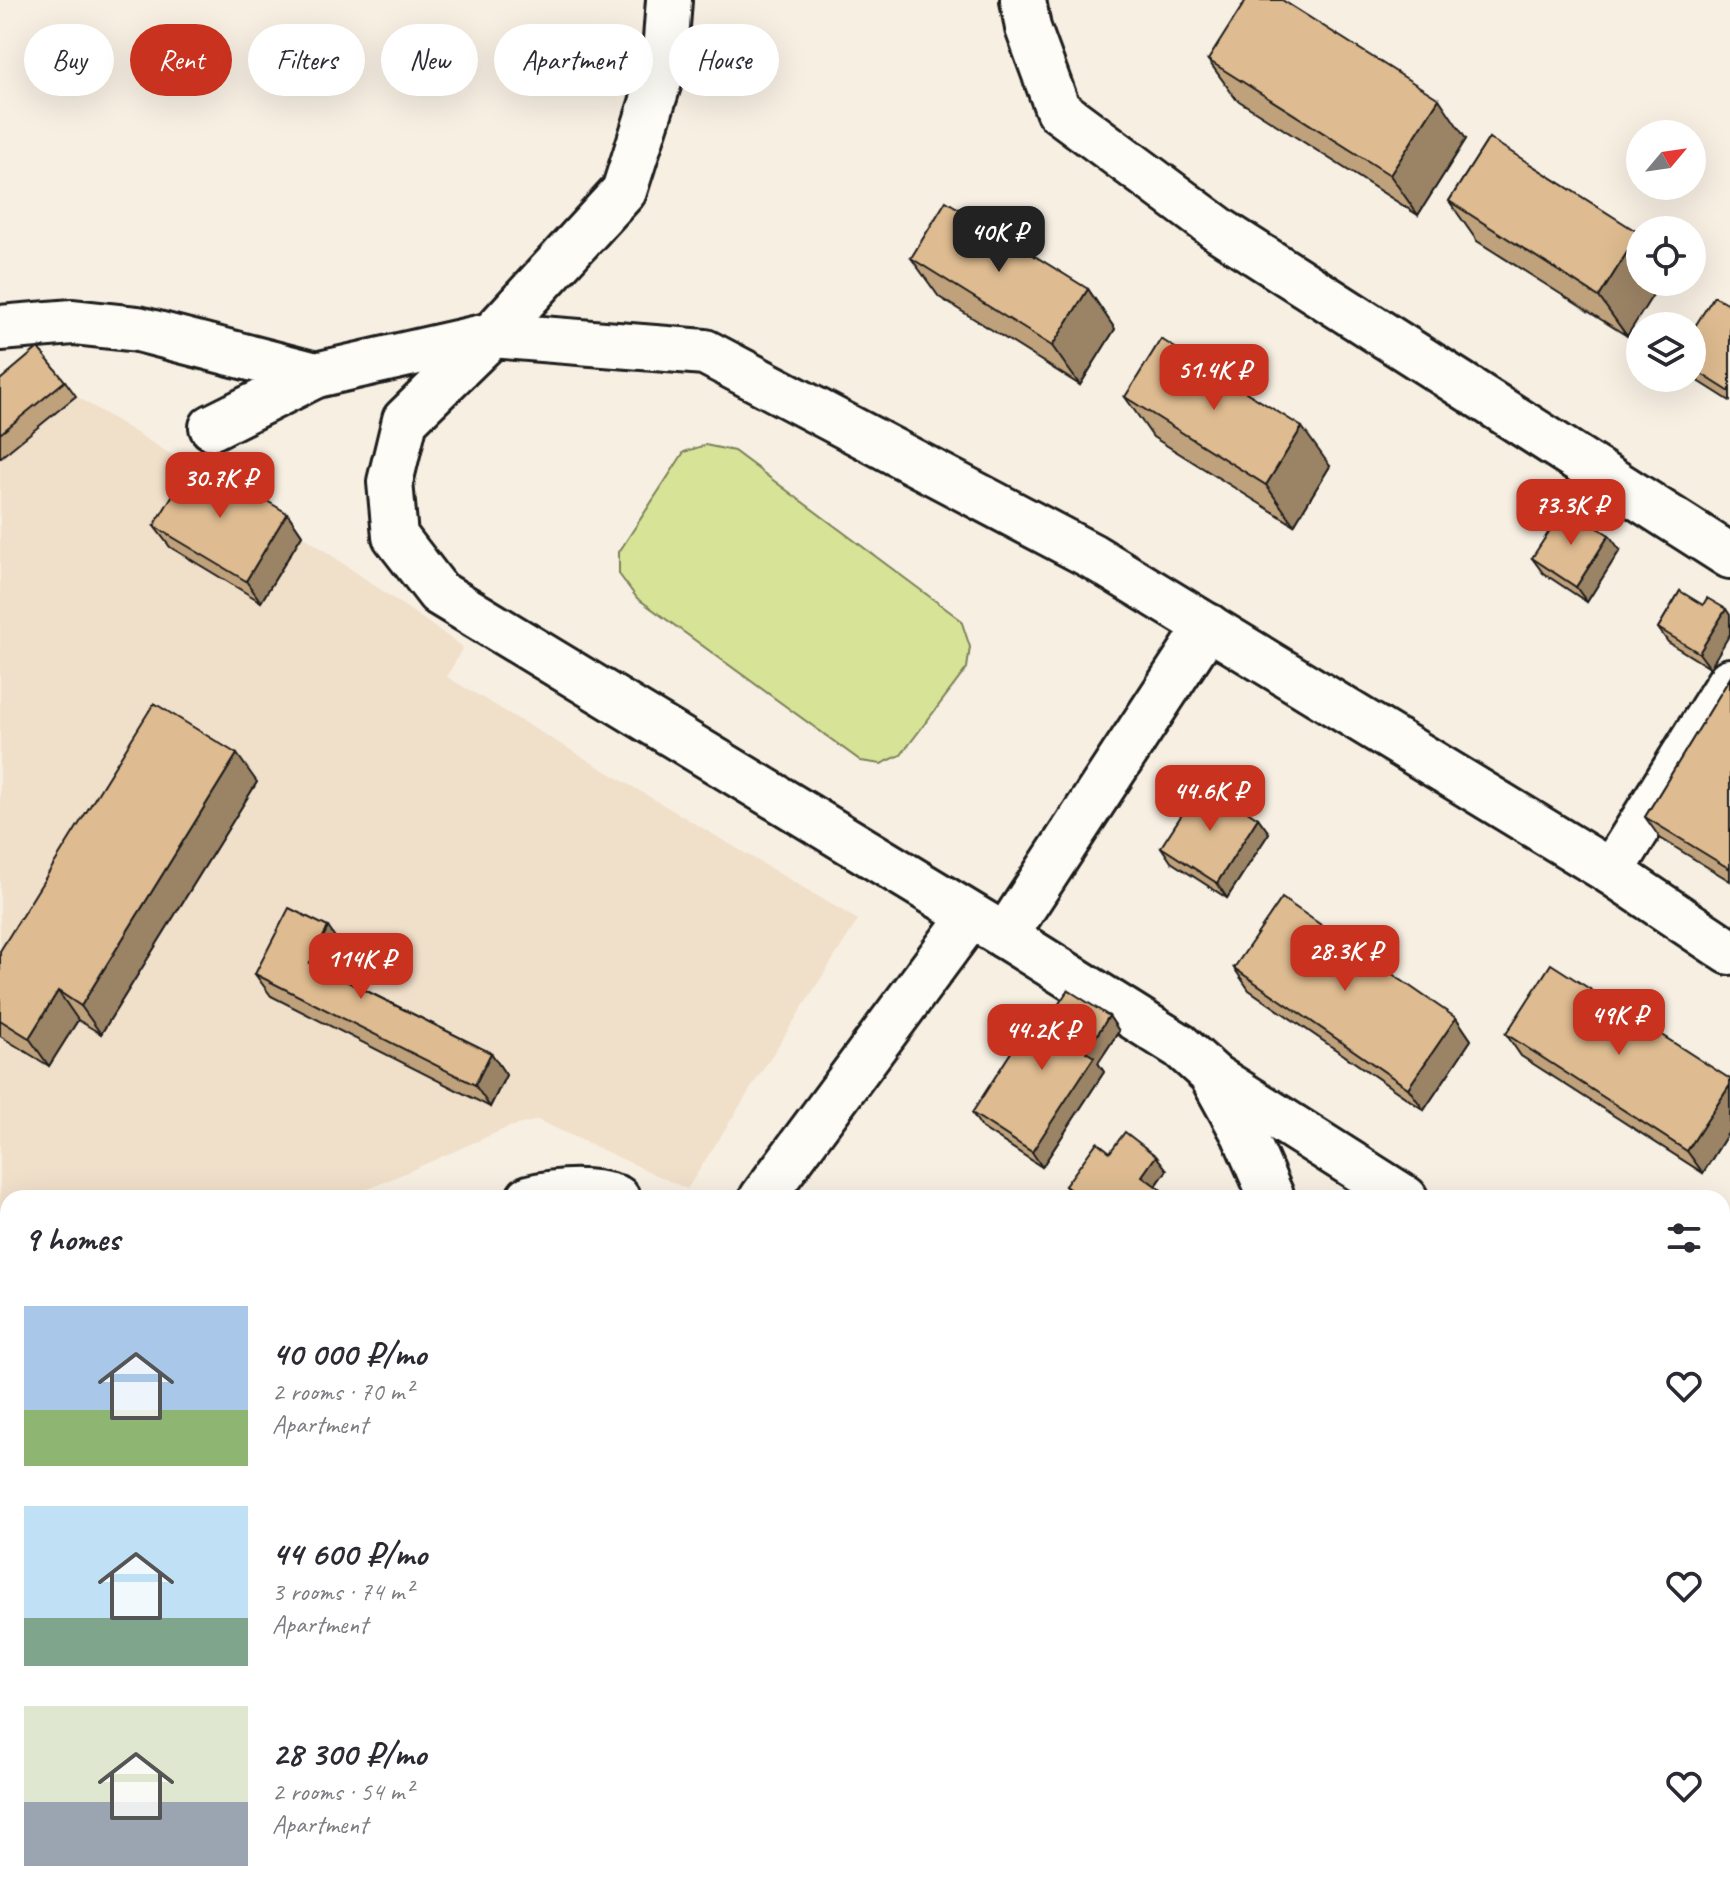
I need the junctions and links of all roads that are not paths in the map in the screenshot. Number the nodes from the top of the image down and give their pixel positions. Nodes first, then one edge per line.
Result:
1 (669, 0) edge
2 (1023, 0) edge
3 (0, 328) edge
4 (492, 335) junction
5 (316, 375) junction
6 (212, 427) dead end
7 (1730, 556) edge
8 (1208, 626) junction
9 (1730, 681) edge
10 (1611, 872) junction
11 (988, 926) junction
12 (1730, 952) edge
13 (1211, 1074) junction
14 (769, 1190) edge
15 (1268, 1190) edge
16 (1392, 1190) edge

1 - 4 street
2 - 7 street
3 - 5 street
4 - 5 street
4 - 8 street
4 - 11 street
5 - 6 street
8 - 10 street
8 - 11 street
9 - 10 street
10 - 12 street
11 - 13 street
11 - 14 street
13 - 15 street
13 - 16 street

